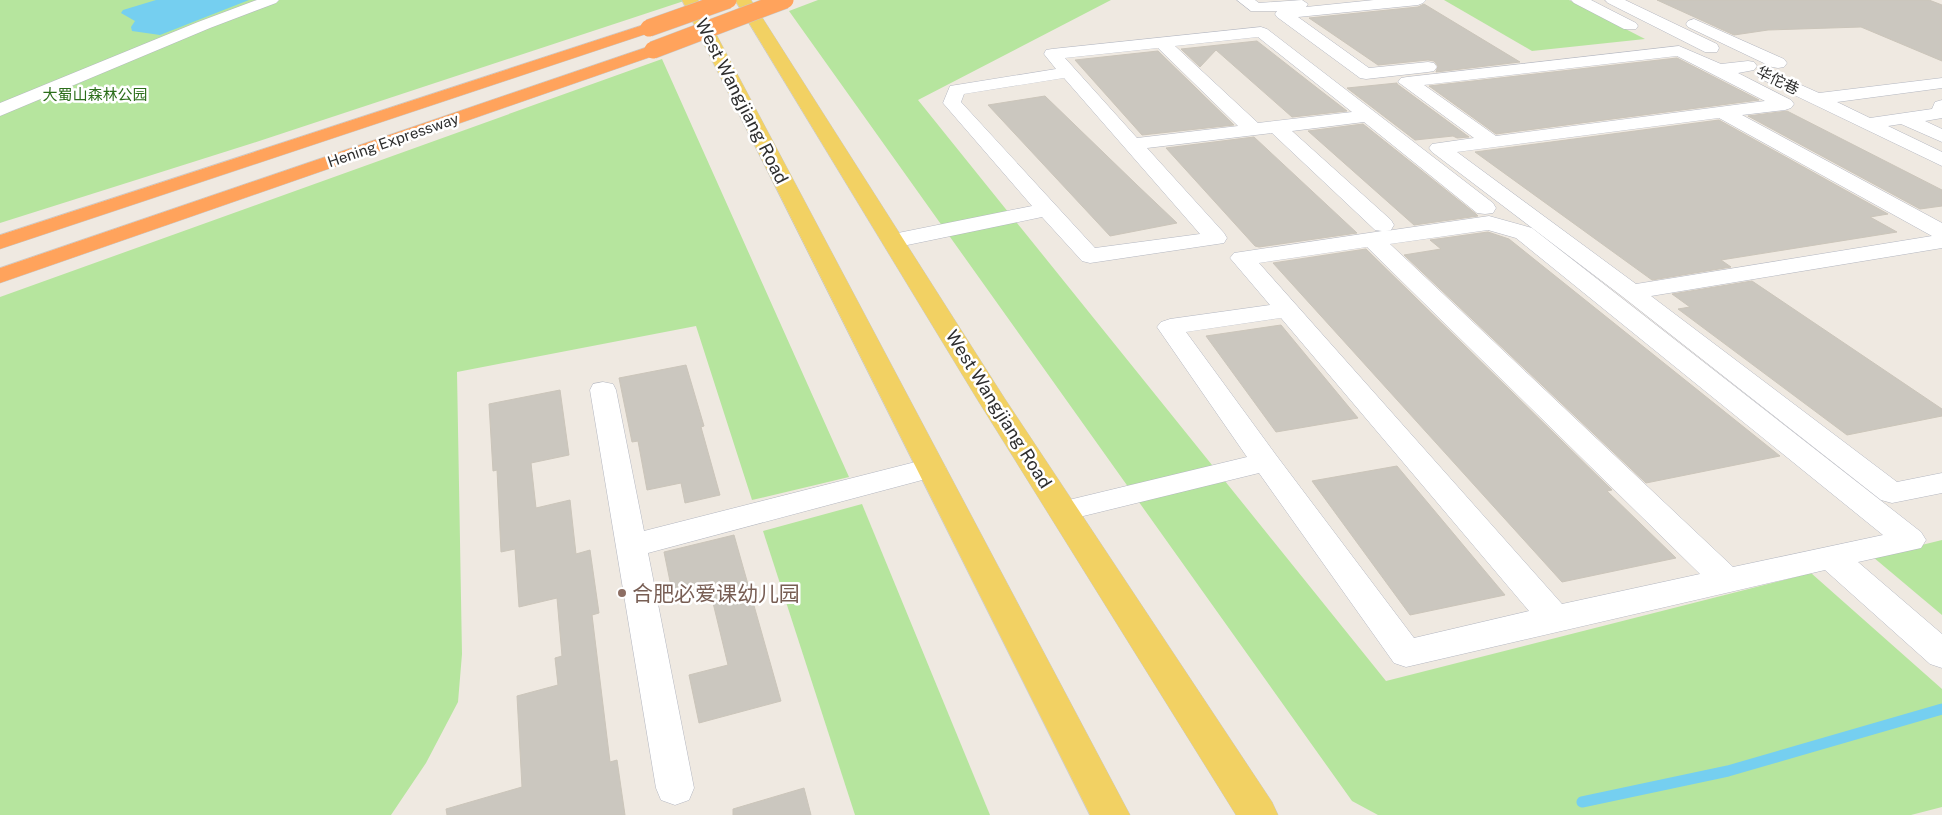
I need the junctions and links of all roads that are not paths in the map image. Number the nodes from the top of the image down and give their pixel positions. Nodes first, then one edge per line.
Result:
1 (272, 0) edge
2 (690, 0) edge
3 (728, 0) edge
4 (743, 0) edge
5 (785, 0) edge
6 (1245, 0) edge
7 (1344, 0) edge
8 (1418, 0) edge
9 (1579, 0) edge
10 (1613, 0) edge
11 (1644, 0) edge
12 (1652, 37) junction
13 (1690, 38) junction
14 (1161, 42) junction
15 (1748, 66) junction
16 (1718, 70) junction
17 (1068, 72) junction
18 (1942, 83) edge
19 (1847, 95) junction
20 (1817, 99) junction
21 (0, 110) edge
22 (1941, 111) edge
23 (1722, 112) junction
24 (1368, 116) junction
25 (1903, 118) junction
26 (1867, 124) junction
27 (1276, 126) junction
28 (1253, 129) junction
29 (1942, 136) edge
30 (1492, 142) junction
31 (1132, 144) junction
32 (1942, 160) edge
33 (1485, 208) dead end
34 (1046, 210) junction
35 (1378, 232) junction
36 (1942, 232) edge
37 (893, 241) junction
38 (1942, 241) edge
39 (0, 242) edge
40 (0, 276) edge
41 (1631, 292) junction
42 (1288, 310) junction
43 (603, 390) dead end
44 (1266, 462) junction
45 (931, 468) junction
46 (1942, 483) edge
47 (1064, 511) junction
48 (631, 546) junction
49 (1831, 557) junction
50 (1727, 580) junction
51 (1555, 618) junction
52 (1935, 648) edge
53 (675, 788) dead end
54 (1110, 815) edge
55 (1258, 815) edge

1 - 21 street
2 - 45 main road, West Wangjiang Road
3 - 39 highway, Hening Expressway, bridge
4 - 37 main road, West Wangjiang Road
5 - 40 highway, Hening Expressway, bridge
6 - 7 street
8 - 12 street
9 - 12 street
10 - 13 street, 华佗巷
11 - 19 street
12 - 13 street
13 - 15 street, 华佗巷
14 - 17 street
14 - 24 street
14 - 28 street
15 - 16 street
15 - 20 street, 华佗巷
16 - 23 street
16 - 30 street
17 - 31 street
17 - 34 street
18 - 19 street
19 - 20 street
20 - 26 street, 华佗巷
22 - 25 street
23 - 30 street
23 - 36 street
24 - 27 street
24 - 33 street
25 - 26 street
25 - 29 street
26 - 32 street, 华佗巷
27 - 28 street
27 - 35 street
28 - 31 street
30 - 41 street
31 - 34 street
34 - 37 street
35 - 42 street
35 - 49 street
35 - 50 street
37 - 47 main road, West Wangjiang Road
38 - 41 street
41 - 46 street
42 - 44 street
42 - 51 street
43 - 48 street
44 - 47 street
44 - 51 street
45 - 48 street
45 - 54 main road, West Wangjiang Road
47 - 55 main road, West Wangjiang Road
48 - 53 street
49 - 50 street
49 - 52 street
50 - 51 street

